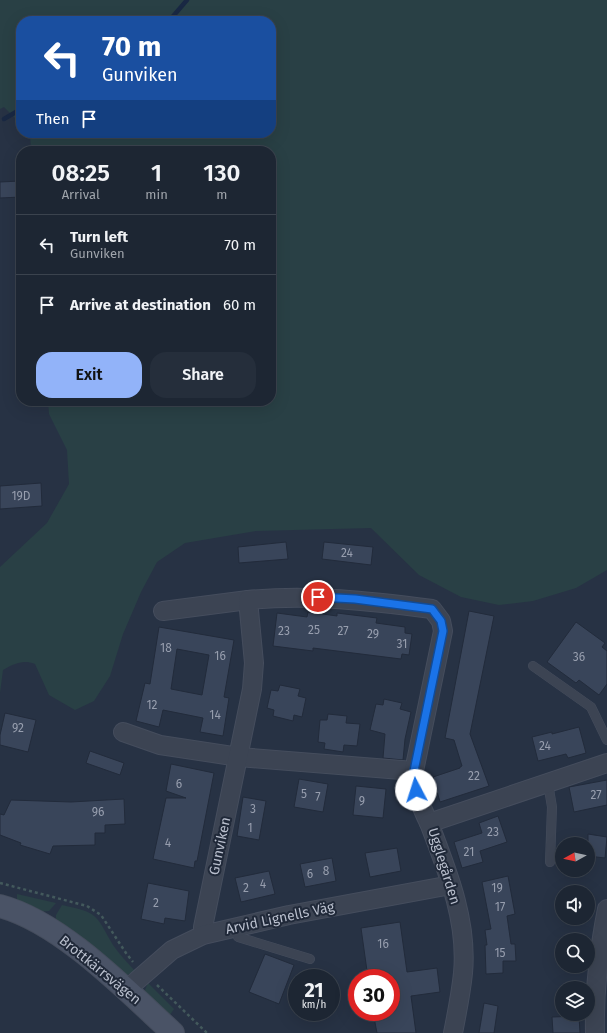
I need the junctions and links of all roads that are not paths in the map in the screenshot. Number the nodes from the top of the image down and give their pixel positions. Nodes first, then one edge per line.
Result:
1 (248, 600) junction
2 (163, 611) dead end
3 (533, 666) dead end
4 (123, 732) dead end
5 (607, 740) edge
6 (239, 758) junction
7 (607, 763) edge
8 (414, 771) junction
9 (548, 783) junction
10 (429, 823) junction
11 (550, 862) dead end
12 (451, 885) junction
13 (0, 906) edge
14 (607, 910) edge
15 (236, 926) junction
16 (203, 934) junction
17 (310, 960) dead end
18 (126, 990) junction
19 (173, 1033) edge
20 (453, 1033) edge
21 (595, 1033) edge

1 - 2 street
1 - 6 street, Gunviken
1 - 8 street
3 - 5 lane
4 - 6 street
6 - 8 street
6 - 16 street, Gunviken
7 - 9 street, Ugglegården
8 - 10 street
9 - 10 street, Ugglegården
9 - 11 lane
10 - 12 street, Ugglegården
12 - 15 street, Arvid Lignells Väg
12 - 20 street, Ugglegården
13 - 18 street, Brottkärrsvägen
14 - 21 street
15 - 16 street, Arvid Lignells Väg
15 - 17 lane
16 - 18 street, Arvid Lignells Väg
18 - 19 street, Brottkärrsvägen

